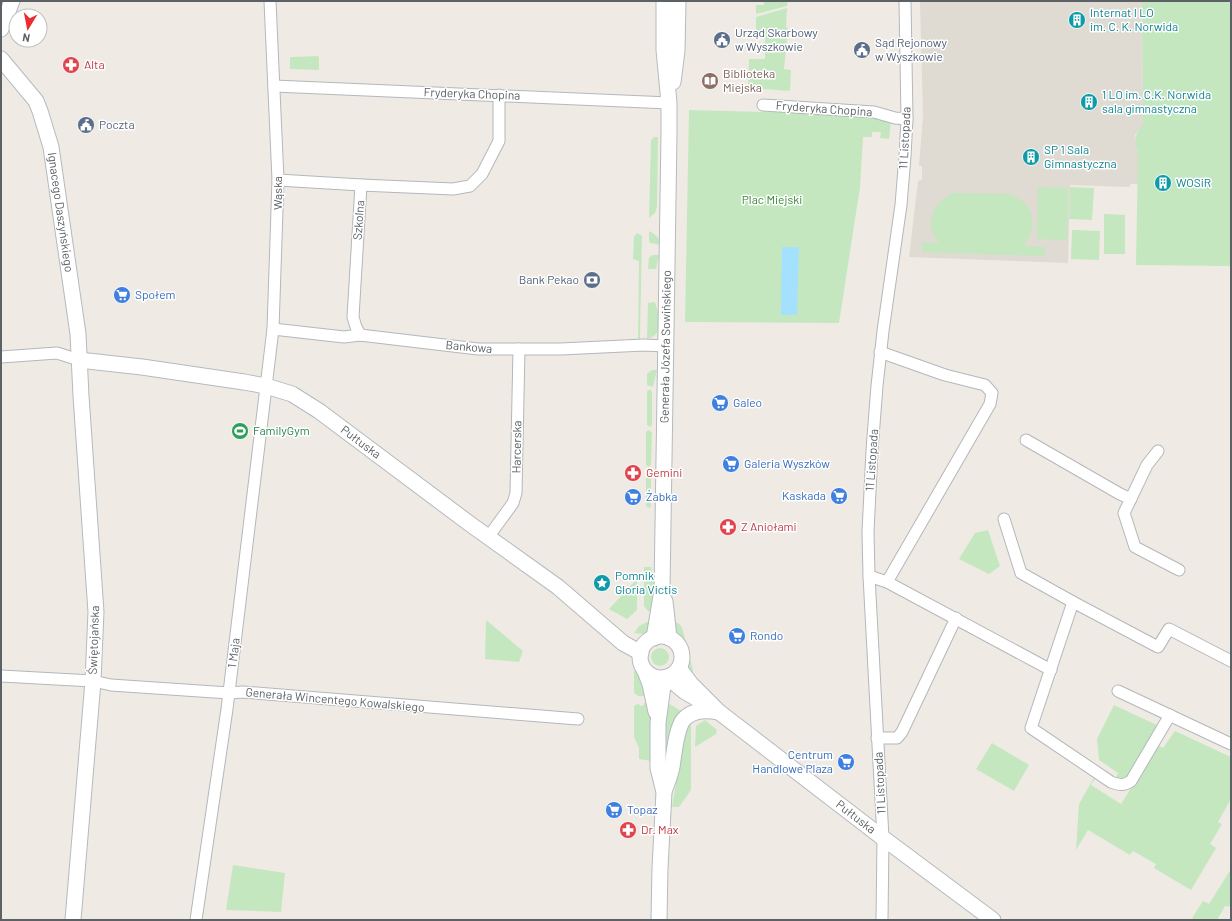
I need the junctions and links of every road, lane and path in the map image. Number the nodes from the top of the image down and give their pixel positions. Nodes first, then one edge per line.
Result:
1 (12, 1) edge
2 (270, 1) edge
3 (664, 1) edge
4 (678, 1) edge
5 (905, 1) edge
6 (1, 29) edge
7 (1, 59) edge
8 (7, 74) edge
9 (274, 86) junction
10 (499, 95) junction
11 (669, 103) junction
12 (763, 105) dead end
13 (907, 118) junction
14 (278, 180) junction
15 (361, 185) junction
16 (273, 328) junction
17 (360, 335) junction
18 (665, 346) junction
19 (520, 349) junction
20 (880, 352) junction
21 (1, 357) edge
22 (79, 360) junction
23 (266, 386) junction
24 (1026, 440) dead end
25 (1158, 451) dead end
26 (1131, 499) junction
27 (1004, 519) dead end
28 (489, 536) junction
29 (1179, 570) dead end
30 (869, 576) junction
31 (887, 582) junction
32 (662, 590) junction
33 (1073, 602) junction
34 (956, 618) junction
35 (669, 638) junction
36 (647, 645) junction
37 (1231, 661) edge
38 (1051, 670) junction
39 (645, 671) junction
40 (670, 674) junction
41 (1, 676) edge
42 (93, 681) junction
43 (1118, 691) dead end
44 (228, 693) junction
45 (719, 712) junction
46 (1170, 715) junction
47 (578, 719) dead end
48 (658, 723) junction
49 (878, 738) junction
50 (1231, 744) edge
51 (664, 792) junction
52 (883, 838) junction
53 (73, 920) edge
54 (196, 920) edge
55 (660, 920) edge
56 (882, 920) edge
57 (993, 920) edge

1 - 6 street
2 - 9 street, Wąska
3 - 11 street, Generała Józefa Sowińskiego
4 - 11 street, Generała Józefa Sowińskiego
5 - 13 street, 11 Listopada
7 - 8 street, Ignacego Daszyńskiego
8 - 22 street, Ignacego Daszyńskiego
9 - 10 street, Fryderyka Chopina
9 - 14 street, Wąska
10 - 11 street, Fryderyka Chopina
10 - 15 street
11 - 18 street, Generała Józefa Sowińskiego
12 - 13 street, Fryderyka Chopina
13 - 20 street, 11 Listopada
14 - 15 street, Szkolna
14 - 16 street, Wąska
15 - 17 street, Szkolna
16 - 17 street, Bankowa
16 - 23 street, Wąska
17 - 19 street, Bankowa
18 - 19 street, Bankowa
18 - 32 street, Generała Józefa Sowińskiego
19 - 28 street, Harcerska
20 - 30 street, 11 Listopada
20 - 31 street
21 - 22 street
22 - 23 street, Pułtuska
22 - 42 street, Świętojańska
23 - 28 street, Pułtuska
23 - 44 street, 1 Maja
24 - 26 street
25 - 26 street
26 - 29 street
27 - 33 street
28 - 36 street, Pułtuska
30 - 31 street
30 - 49 street, 11 Listopada
31 - 34 street
32 - 35 street, Generała Józefa Sowińskiego
32 - 36 street, Generała Józefa Sowińskiego
33 - 37 street
33 - 38 street
34 - 38 street
34 - 49 street
35 - 36 street
35 - 40 street
36 - 39 street
38 - 46 street
39 - 40 street
39 - 48 street
40 - 45 street, Pułtuska
40 - 48 street
41 - 42 street, Generała Wincentego Kowalskiego
42 - 44 street, Generała Wincentego Kowalskiego
42 - 53 street, Świętojańska
43 - 46 street
44 - 47 street, Generała Wincentego Kowalskiego
44 - 54 street, 1 Maja
45 - 51 street
45 - 52 street, Pułtuska
46 - 50 street
48 - 51 street
49 - 52 street, 11 Listopada
51 - 55 street
52 - 56 street, 11 Listopada
52 - 57 street, Pułtuska

